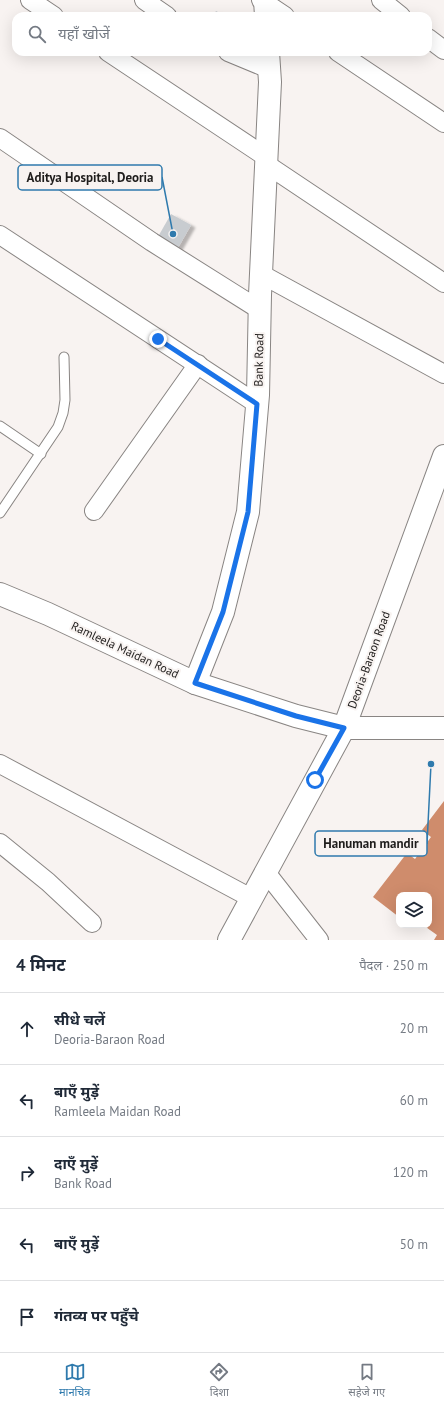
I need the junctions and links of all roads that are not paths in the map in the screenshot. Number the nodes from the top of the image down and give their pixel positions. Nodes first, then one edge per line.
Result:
1 (30, 0) edge
2 (144, 0) edge
3 (381, 0) edge
4 (264, 5) edge
5 (48, 12) edge
6 (161, 12) edge
7 (277, 12) edge
8 (396, 12) edge
9 (432, 41) edge
10 (444, 50) edge
11 (114, 56) edge
12 (246, 56) edge
13 (344, 56) edge
14 (269, 61) edge
15 (444, 123) edge
16 (0, 138) edge
17 (266, 160) junction
18 (0, 236) edge
19 (261, 274) junction
20 (444, 283) edge
21 (260, 310) junction
22 (64, 357) dead end
23 (198, 364) junction
24 (444, 374) edge
25 (257, 404) junction
26 (0, 426) edge
27 (41, 454) junction
28 (444, 456) edge
29 (94, 511) dead end
30 (0, 513) edge
31 (0, 594) edge
32 (195, 683) junction
33 (344, 728) junction
34 (444, 728) edge
35 (0, 764) edge
36 (0, 843) edge
37 (265, 871) junction
38 (251, 898) junction
39 (92, 923) dead end
40 (229, 940) edge
41 (319, 940) edge

1 - 5 street
2 - 6 street
3 - 8 street
4 - 7 street
9 - 10 street
11 - 17 street
12 - 14 street
13 - 15 street
14 - 17 street, Bank Road
16 - 21 street
17 - 19 street, Bank Road
17 - 20 street
18 - 23 street
19 - 21 street, Bank Road
19 - 24 street
21 - 25 street, Bank Road
22 - 27 lane
23 - 25 street
23 - 29 street
25 - 32 street, Bank Road
26 - 27 lane
27 - 30 lane
28 - 33 street, Deoria-Baraon Road
31 - 32 street, Ramleela Maidan Road
32 - 33 street, Ramleela Maidan Road
33 - 34 street, Ramleela Maidan Road
33 - 37 street, Deoria-Baraon Road
35 - 38 street
36 - 39 street
37 - 38 street, Deoria-Baraon Road
37 - 41 street
38 - 40 street, Deoria-Baraon Road

